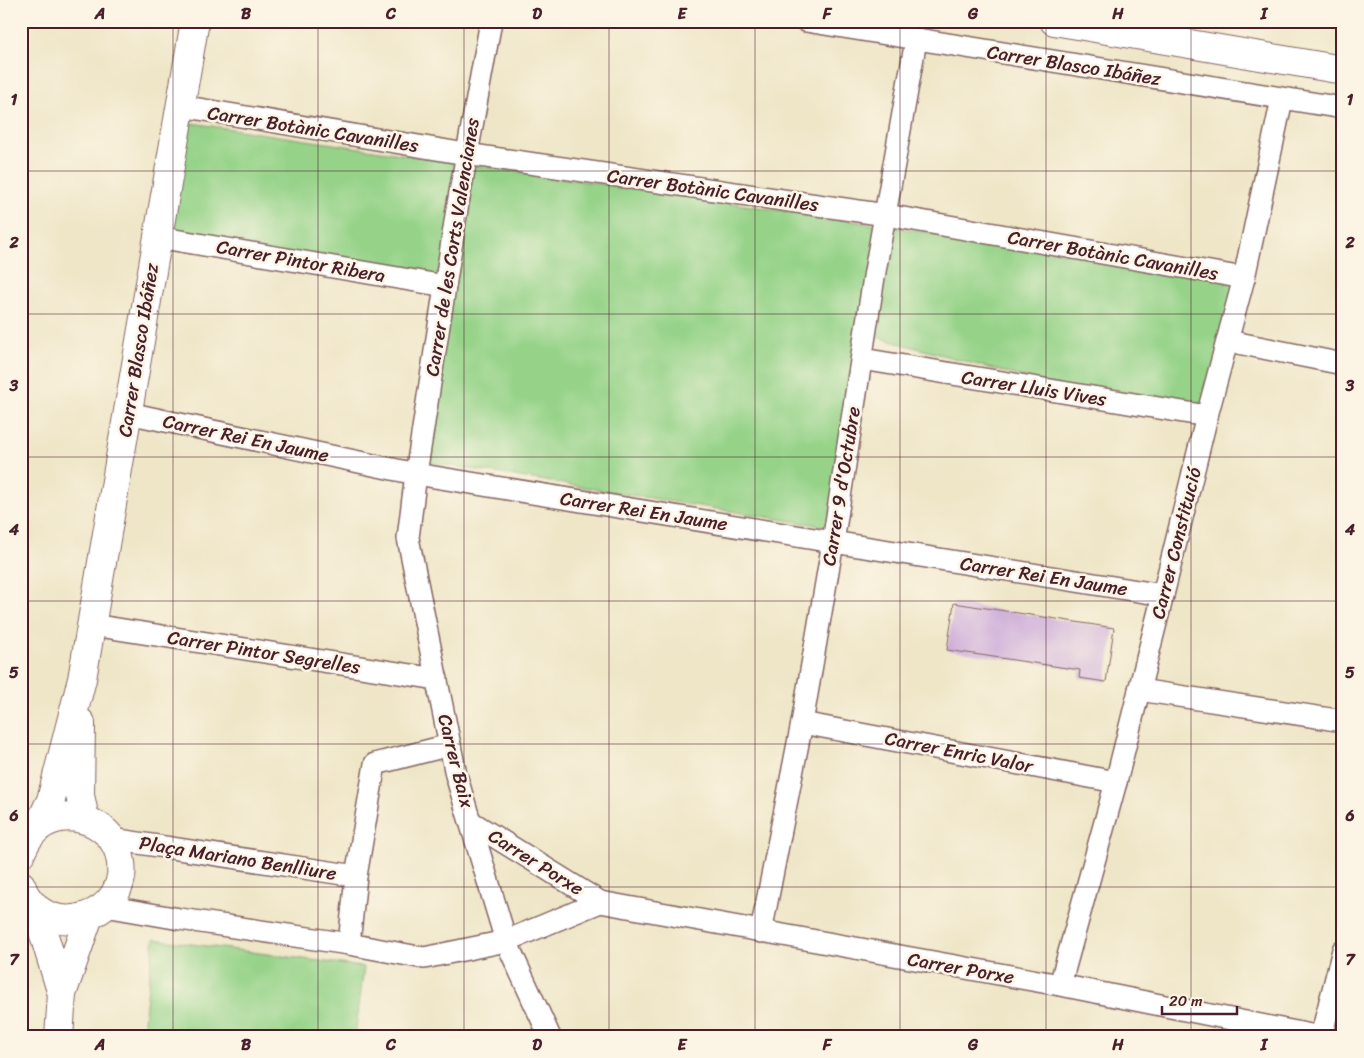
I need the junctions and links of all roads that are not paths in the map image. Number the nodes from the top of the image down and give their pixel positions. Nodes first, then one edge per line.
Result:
1 (195, 21) edge
2 (491, 21) edge
3 (806, 21) edge
4 (1054, 21) edge
5 (916, 40) junction
6 (1343, 70) edge
7 (1282, 99) junction
8 (181, 106) junction
9 (1343, 108) edge
10 (466, 154) junction
11 (886, 215) junction
12 (157, 237) junction
13 (1244, 278) junction
14 (445, 286) junction
15 (1228, 341) junction
16 (862, 359) junction
17 (1343, 364) edge
18 (128, 413) junction
19 (1206, 416) junction
20 (416, 474) junction
21 (833, 542) junction
22 (1164, 595) junction
23 (92, 625) junction
24 (82, 679) junction
25 (437, 679) junction
26 (1139, 690) junction
27 (1343, 721) edge
28 (802, 723) junction
29 (450, 745) junction
30 (1116, 782) junction
31 (85, 819) junction
32 (471, 822) junction
33 (38, 827) junction
34 (112, 839) junction
35 (21, 853) edge
36 (356, 876) junction
37 (26, 896) edge
38 (600, 902) junction
39 (97, 911) junction
40 (761, 932) junction
41 (506, 941) junction
42 (349, 944) junction
43 (1343, 950) edge
44 (1340, 975) edge
45 (1060, 986) junction
46 (62, 994) junction
47 (59, 1037) edge
48 (550, 1037) edge
49 (1321, 1037) edge

1 - 8 street, Carrer Blasco Ibáñez
2 - 10 street, Carrer de les Corts Valencianes
3 - 5 street, Carrer Blasco Ibáñez
4 - 6 street, Carrer Blasco Ibáñez
5 - 7 street, Carrer Blasco Ibáñez
5 - 11 street, Carrer 9 d'Octubre
7 - 9 street, Carrer Blasco Ibáñez
7 - 13 street, Carrer Constitució
8 - 10 street, Carrer Botànic Cavanilles
8 - 12 street, Carrer Blasco Ibáñez
10 - 11 street, Carrer Botànic Cavanilles
10 - 14 street, Carrer de les Corts Valencianes
11 - 13 street, Carrer Botànic Cavanilles
11 - 16 street, Carrer 9 d'Octubre
12 - 14 street, Carrer Pintor Ribera
12 - 18 street, Carrer Blasco Ibáñez
13 - 15 street, Carrer Constitució
14 - 20 street, Carrer de les Corts Valencianes
15 - 17 street
15 - 19 street, Carrer Constitució
16 - 19 street, Carrer Lluis Vives
16 - 21 street, Carrer 9 d'Octubre
18 - 20 street, Carrer Rei En Jaume
18 - 23 street, Carrer Blasco Ibáñez
19 - 22 street, Carrer Constitució
20 - 21 street, Carrer Rei En Jaume
20 - 25 street, Carrer Baix
21 - 22 street, Carrer Rei En Jaume
21 - 28 street, Carrer 9 d'Octubre
22 - 26 street, Carrer Constitució
23 - 24 street, Carrer Blasco Ibáñez
23 - 25 street, Carrer Pintor Segrelles
24 - 31 street, Carrer Blasco Ibáñez
24 - 33 street, Carrer Blasco Ibáñez
25 - 29 street, Carrer Baix
26 - 27 street
26 - 30 street, Carrer Constitució
28 - 30 street, Carrer Enric Valor
28 - 40 street, Carrer 9 d'Octubre
29 - 32 street, Carrer Baix
29 - 36 street
30 - 45 street, Carrer Constitució
31 - 33 street
31 - 34 street
32 - 38 street, Carrer Porxe
32 - 41 street, Carrer Baix
33 - 35 street, Carrer Blasco Ibáñez
34 - 36 street, Plaça Mariano Benlliure
34 - 39 street
36 - 42 street, Plaça Mariano Benlliure
37 - 39 street
37 - 46 street
38 - 40 street, Carrer Porxe
38 - 41 street, Carrer Porxe
39 - 42 street
39 - 46 street
40 - 45 street, Carrer Porxe
41 - 42 street
41 - 48 street, Carrer Baix
43 - 44 street
44 - 49 street
45 - 49 street, Carrer Porxe
46 - 47 street

